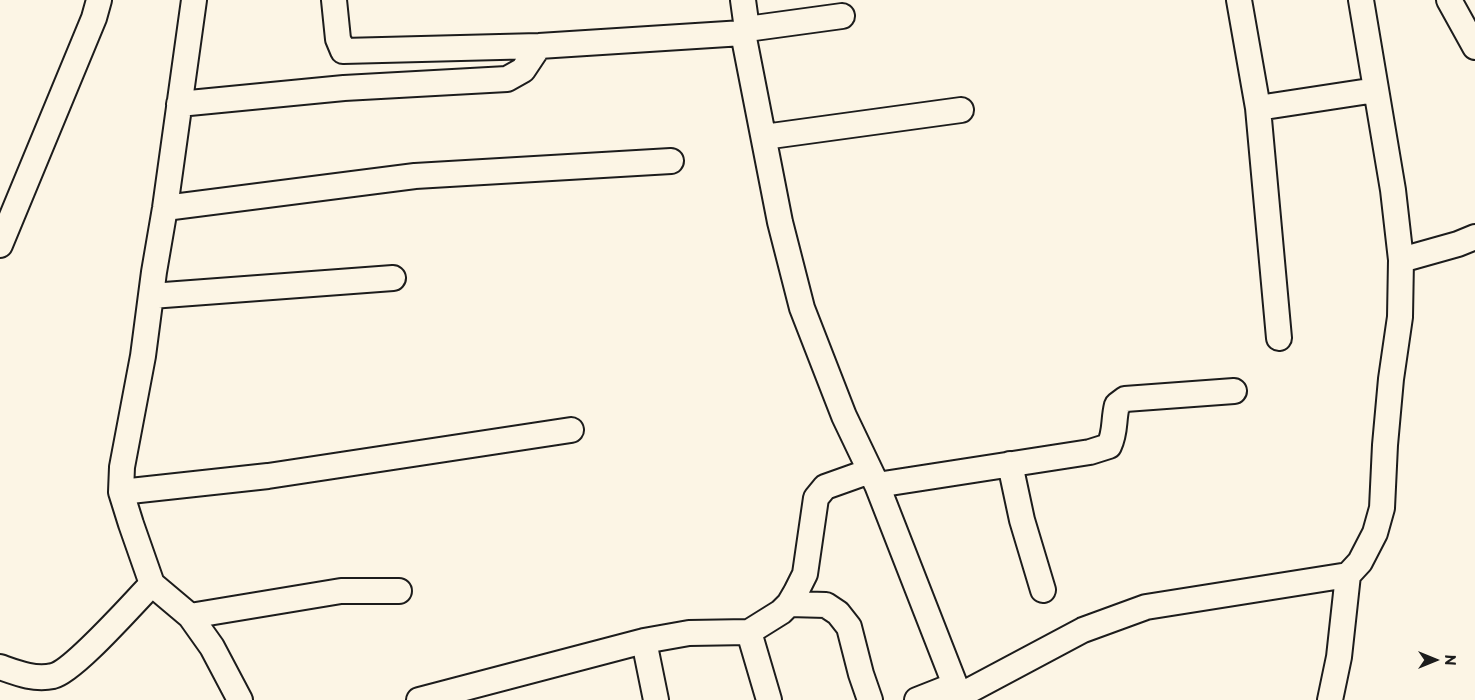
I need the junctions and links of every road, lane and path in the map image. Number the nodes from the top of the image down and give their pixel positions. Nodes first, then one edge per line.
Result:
1 (99, 0) edge
2 (194, 0) edge
3 (334, 0) edge
4 (743, 0) edge
5 (1239, 0) edge
6 (1361, 0) edge
7 (1449, 0) edge
8 (842, 16) dead end
9 (745, 31) junction
10 (538, 46) junction
11 (1475, 47) edge
12 (1376, 90) junction
13 (179, 104) junction
14 (1258, 108) junction
15 (961, 110) dead end
16 (764, 137) junction
17 (671, 161) dead end
18 (165, 208) junction
19 (1475, 237) edge
20 (0, 244) edge
21 (1401, 260) junction
22 (393, 278) dead end
23 (151, 296) junction
24 (1279, 338) dead end
25 (1234, 391) dead end
26 (571, 430) dead end
27 (1010, 464) junction
28 (873, 478) junction
29 (121, 492) junction
30 (1348, 575) junction
31 (152, 584) junction
32 (1043, 590) dead end
33 (399, 591) dead end
34 (789, 604) junction
35 (190, 616) junction
36 (749, 632) junction
37 (644, 640) junction
38 (0, 667) edge
39 (474, 693) edge
40 (958, 694) edge
41 (240, 700) edge
42 (419, 700) edge
43 (656, 700) edge
44 (769, 700) edge
45 (870, 700) edge
46 (917, 700) edge
47 (1330, 700) edge

1 - 20 street
2 - 13 street
3 - 10 street
4 - 9 street
5 - 14 street
6 - 12 street
7 - 11 street
8 - 9 street
9 - 10 street
9 - 16 street
10 - 13 street
12 - 14 street
12 - 21 street
13 - 18 street
14 - 24 street
15 - 16 street
16 - 28 street
17 - 18 street
18 - 23 street
19 - 21 street
21 - 30 street
22 - 23 street
23 - 29 street
25 - 27 street
26 - 29 street
27 - 28 street
27 - 32 street
28 - 34 street
28 - 40 street
29 - 31 street
30 - 40 street
30 - 47 street
31 - 35 street
31 - 38 street
33 - 35 street
34 - 36 street
34 - 45 street
35 - 41 street
36 - 37 street
36 - 44 street
37 - 39 street
37 - 43 street
39 - 42 street
40 - 46 street

